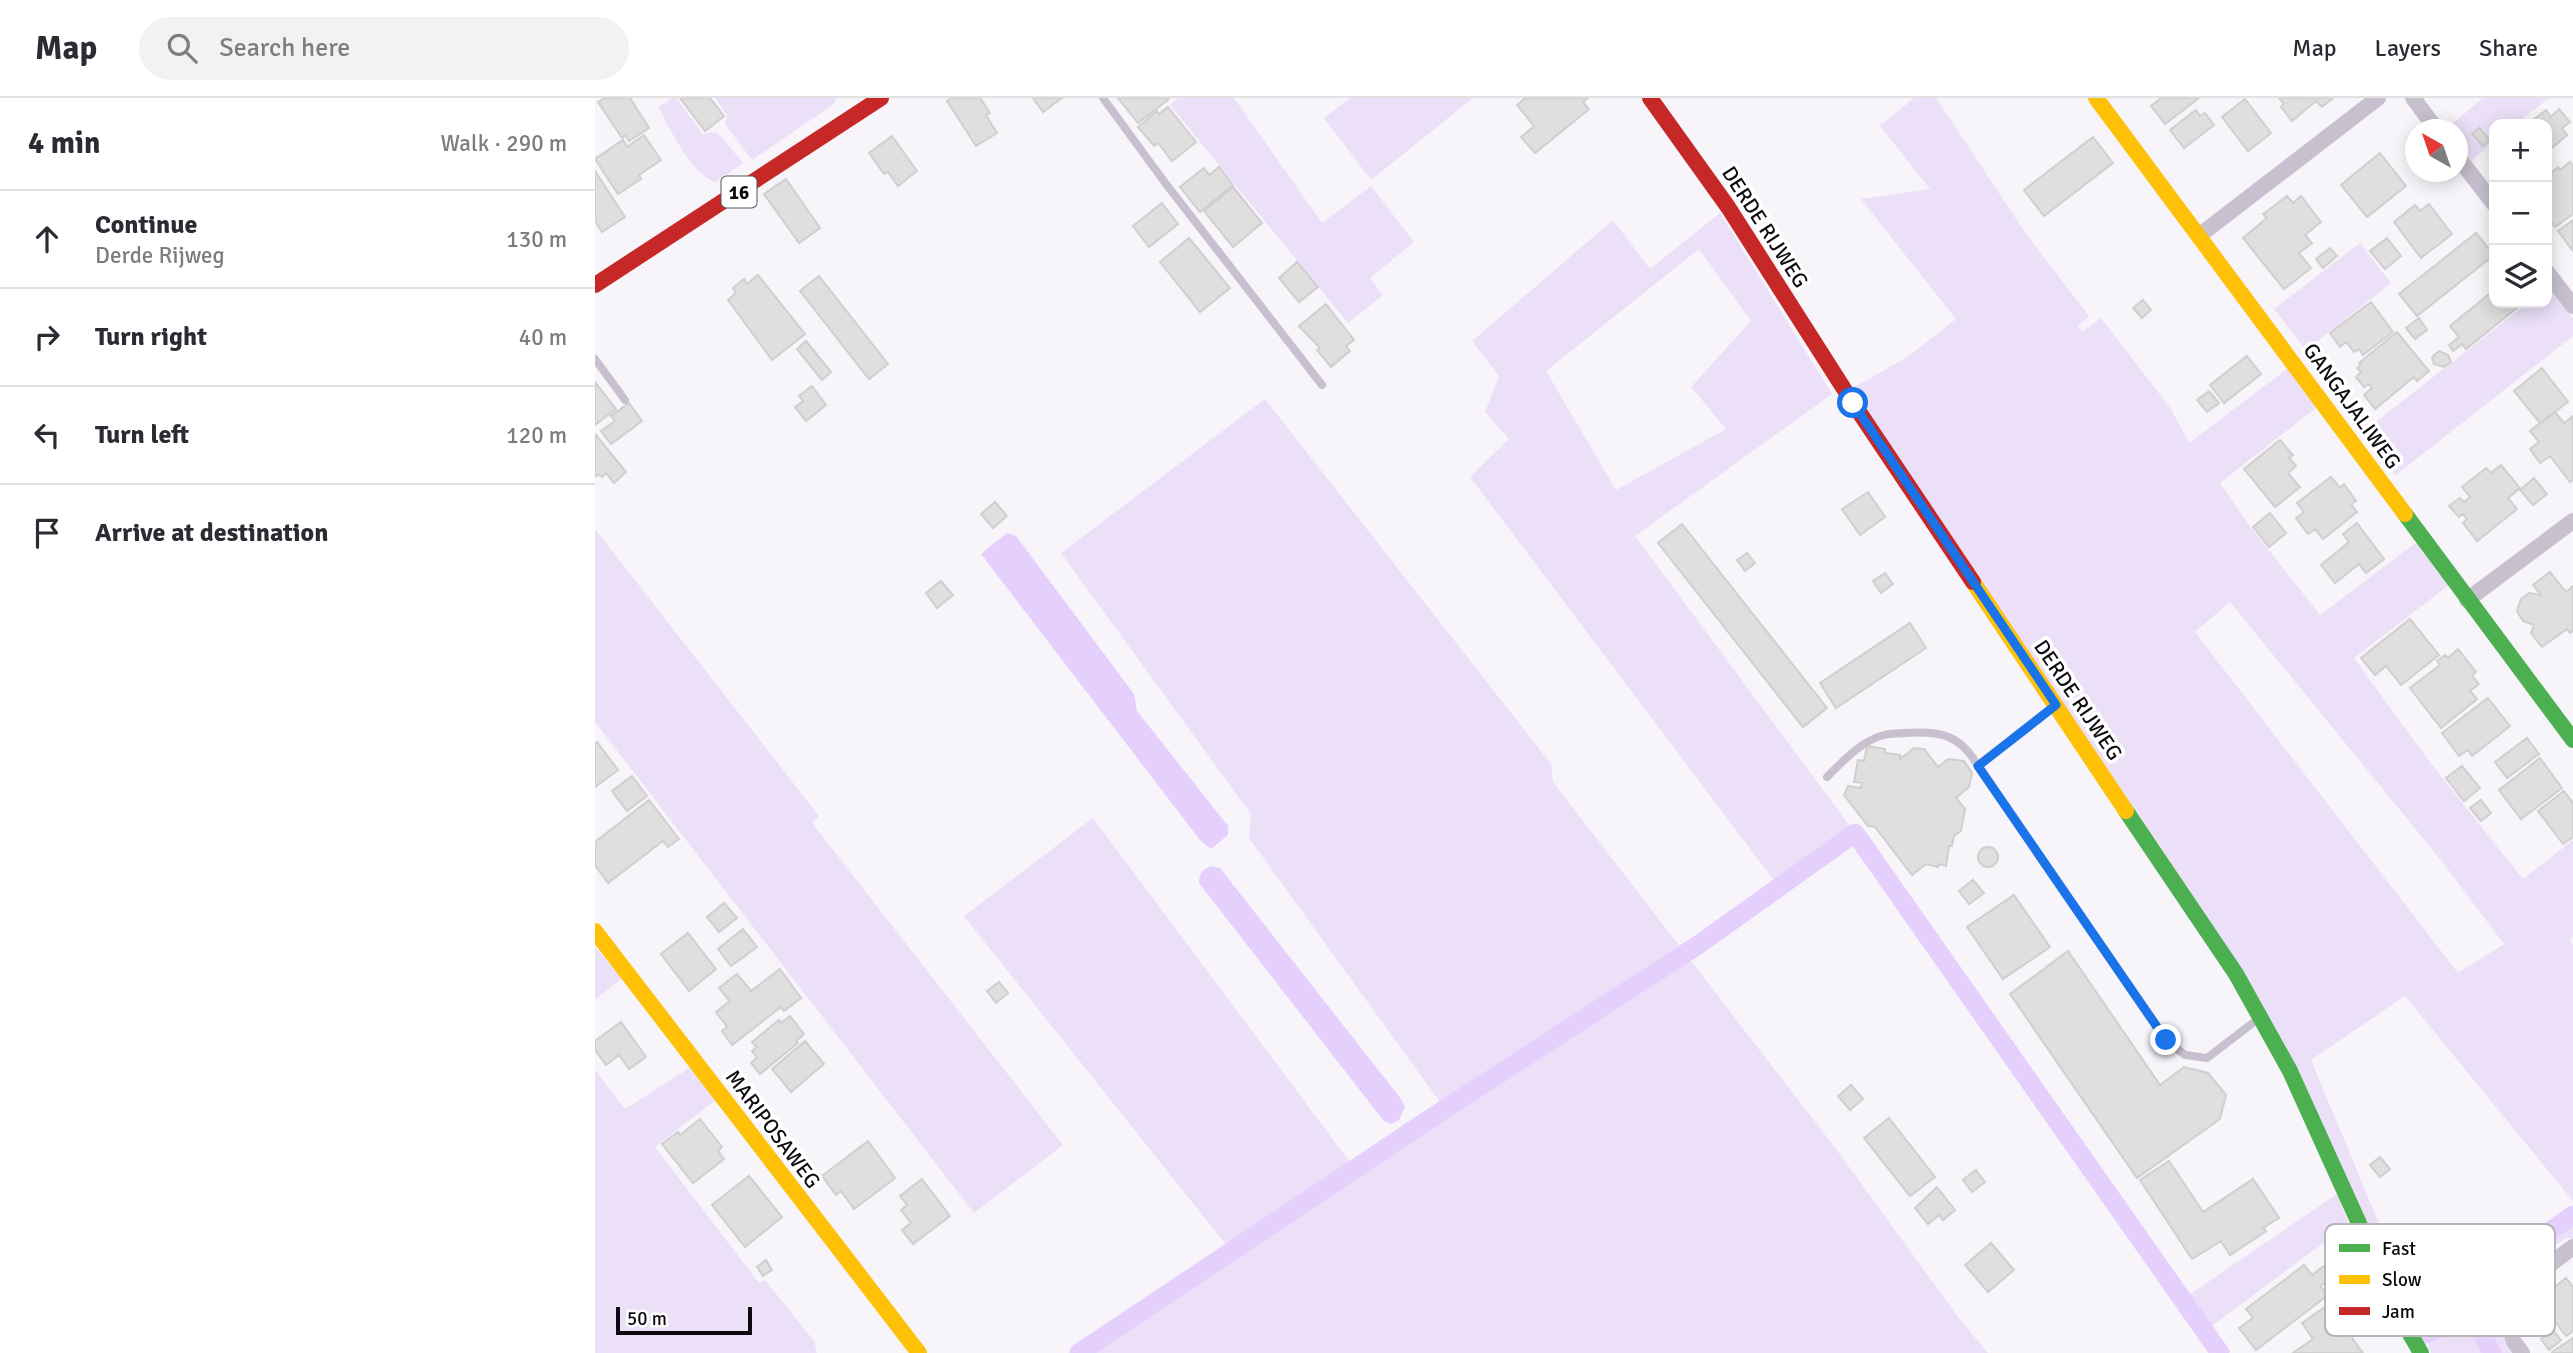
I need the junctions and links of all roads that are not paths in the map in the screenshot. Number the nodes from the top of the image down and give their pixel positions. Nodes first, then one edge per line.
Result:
1 (853, 98) edge
2 (881, 98) edge
3 (1103, 98) edge
4 (1650, 98) edge
5 (2096, 98) edge
6 (2378, 98) edge
7 (2413, 98) edge
8 (864, 111) junction
9 (2429, 119) edge
10 (2468, 169) edge
11 (2489, 197) edge
12 (2200, 235) junction
13 (2552, 279) edge
14 (595, 285) edge
15 (2573, 306) edge
16 (595, 359) edge
17 (1322, 386) dead end
18 (625, 400) dead end
19 (2573, 521) edge
20 (2467, 600) junction
21 (2056, 705) junction
22 (2573, 740) edge
23 (1978, 766) junction
24 (1827, 777) dead end
25 (595, 931) edge
26 (2260, 1018) junction
27 (2359, 1224) edge
28 (2573, 1247) edge
29 (2555, 1260) edge
30 (2411, 1336) edge
31 (2513, 1336) edge
32 (919, 1353) edge
33 (2421, 1353) edge
34 (2522, 1353) edge

1 - 8 street
2 - 8 street, 16
3 - 17 lane
4 - 21 street, DERDE RIJWEG
5 - 12 street, GANGAJALIWEG
6 - 12 street
7 - 9 street
8 - 14 street, 16
10 - 11 street
12 - 20 street, GANGAJALIWEG
13 - 15 street
16 - 18 lane
19 - 20 street
20 - 22 street, GANGAJALIWEG
21 - 23 lane
21 - 26 street, DERDE RIJWEG
23 - 24 lane
23 - 26 lane
25 - 32 street, MARIPOSAWEG
26 - 27 street, DERDE RIJWEG
28 - 29 street
30 - 33 street, DERDE RIJWEG
31 - 34 street

